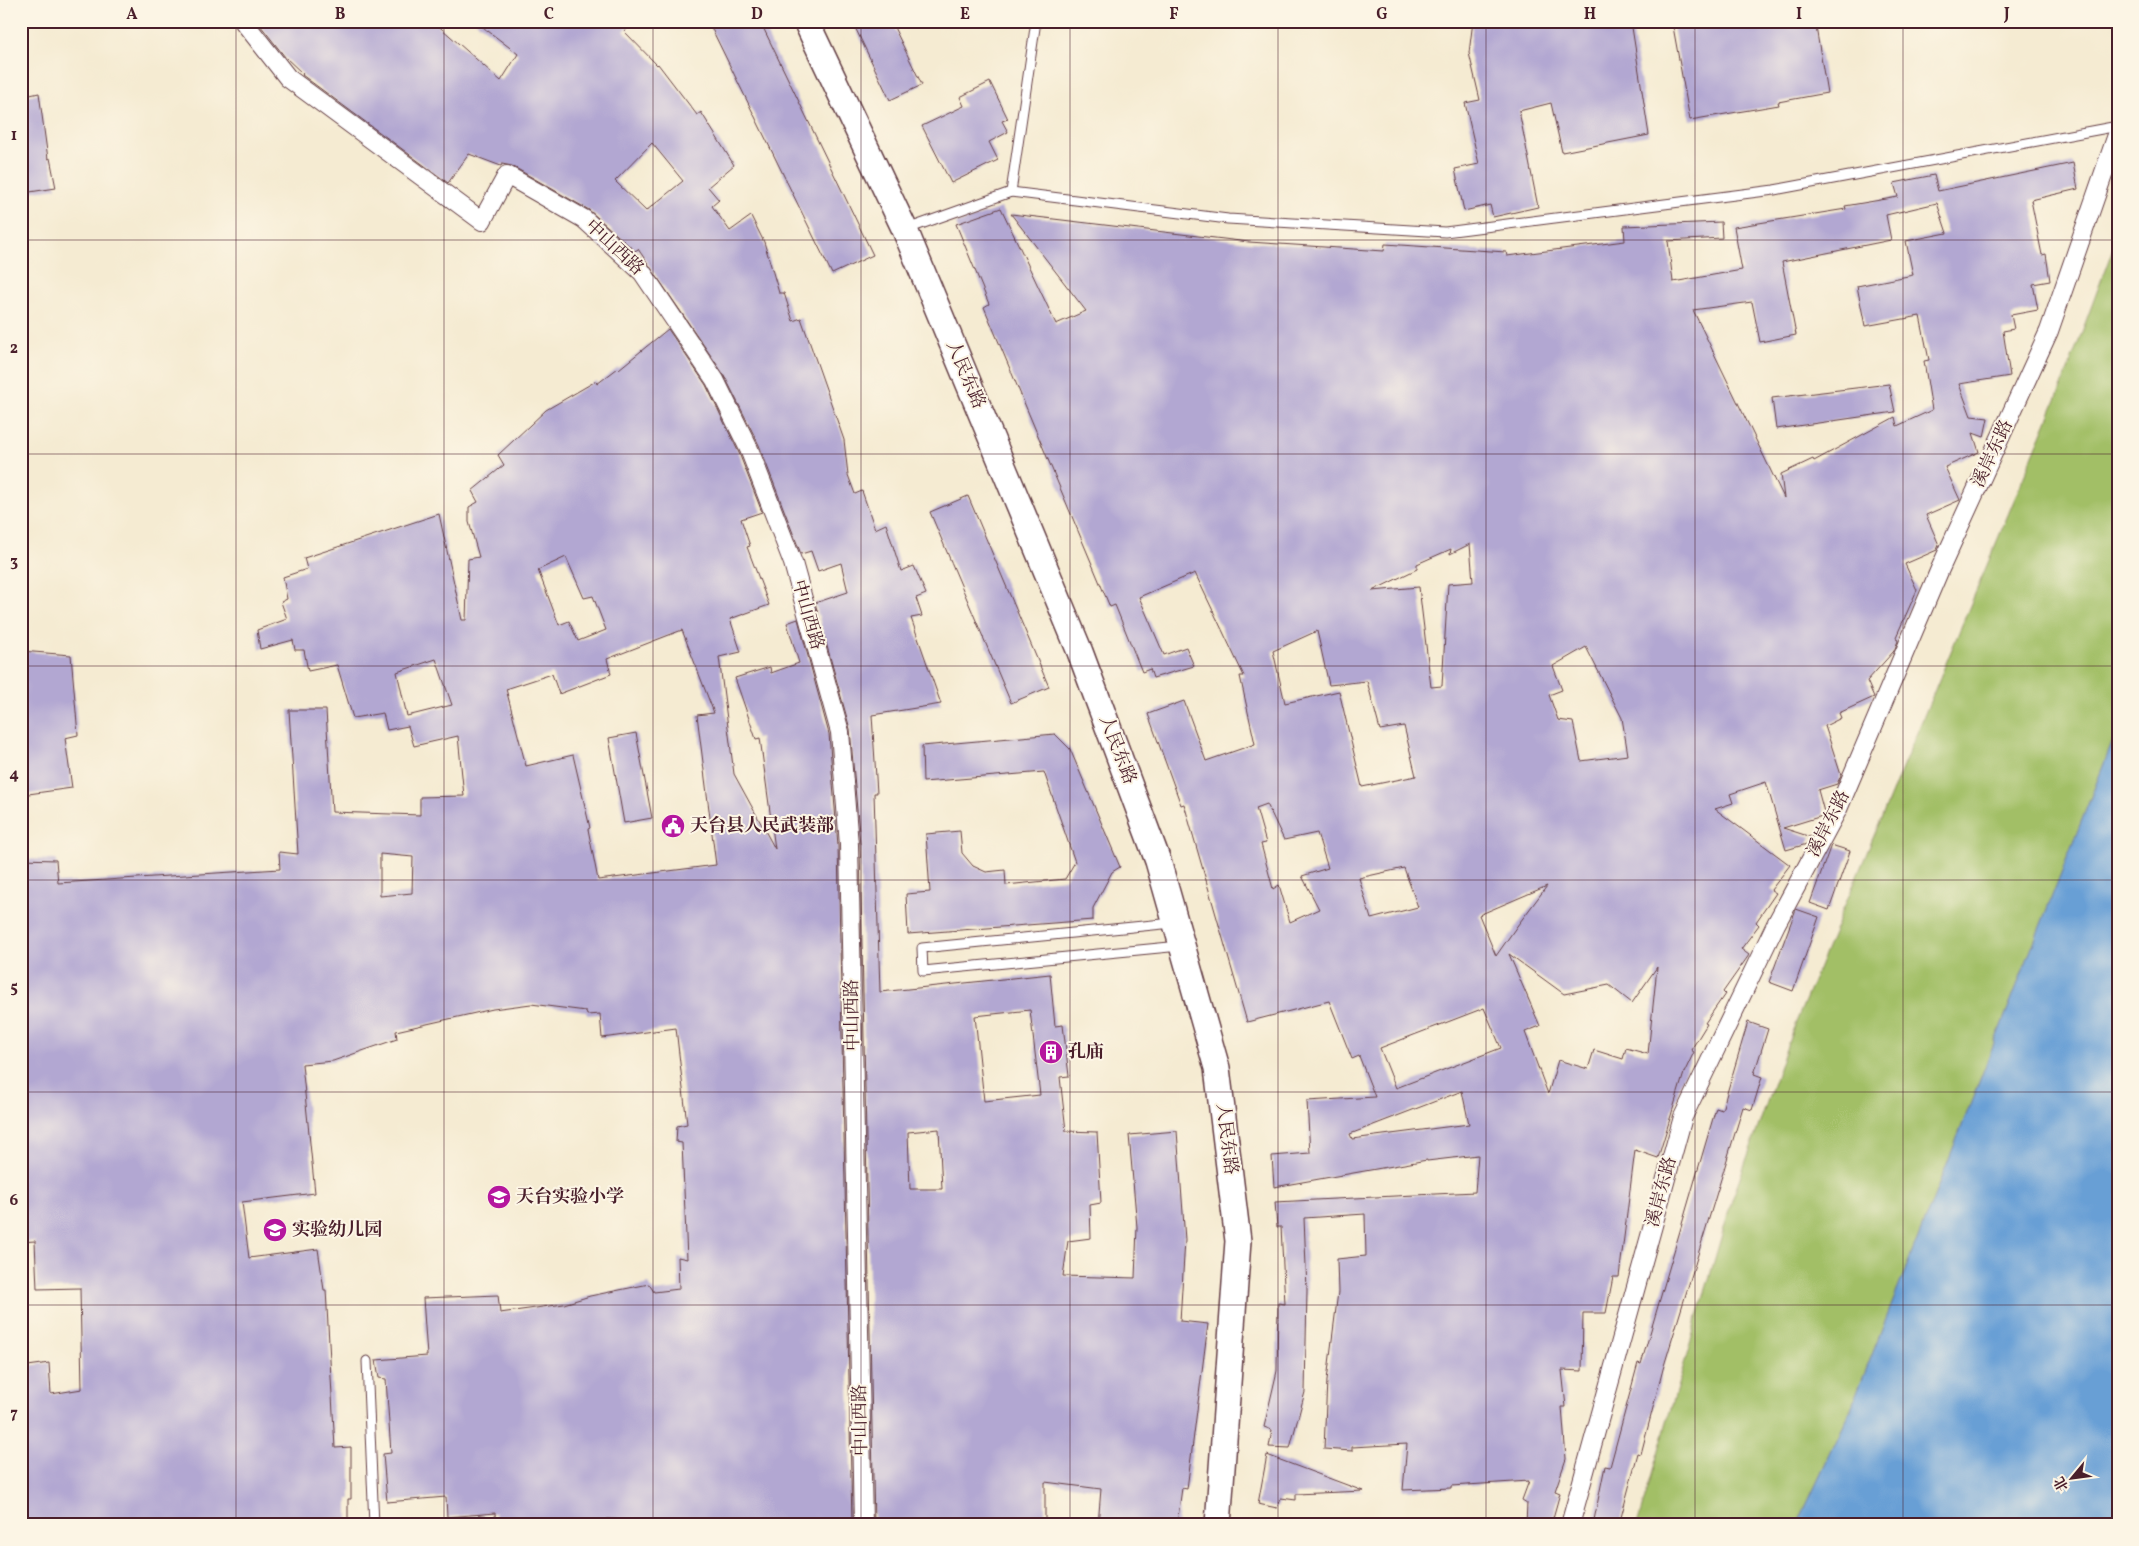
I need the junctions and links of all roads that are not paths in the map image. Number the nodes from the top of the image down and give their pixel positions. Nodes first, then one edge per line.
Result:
1 (243, 21) edge
2 (806, 21) edge
3 (1036, 21) edge
4 (2118, 126) edge
5 (2118, 132) edge
6 (1011, 192) junction
7 (904, 230) junction
8 (1179, 934) junction
9 (366, 1361) dead end
10 (374, 1525) edge
11 (863, 1525) edge
12 (1218, 1525) edge
13 (1570, 1525) edge

1 - 11 street, 中山西路
2 - 7 main road, 人民东路
3 - 6 lane
4 - 6 lane
5 - 13 street, 溪岸东路
6 - 7 lane
7 - 8 main road, 人民东路
8 - 8 lane
8 - 12 main road, 人民东路
9 - 10 lane

